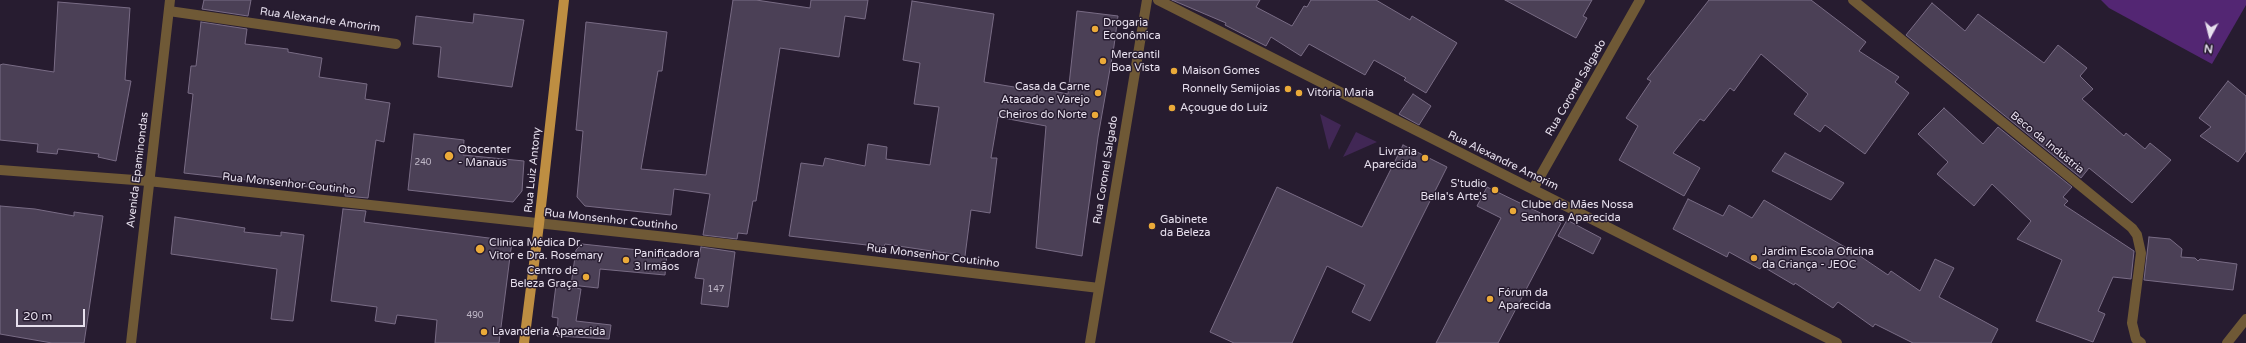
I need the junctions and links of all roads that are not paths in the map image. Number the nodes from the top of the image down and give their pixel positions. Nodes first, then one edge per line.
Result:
1 (170, 0) edge
2 (564, 0) edge
3 (1147, 0) edge
4 (1158, 0) edge
5 (1640, 0) edge
6 (1853, 0) edge
7 (169, 11) junction
8 (396, 44) dead end
9 (0, 170) edge
10 (148, 181) junction
11 (1533, 189) junction
12 (539, 224) junction
13 (1099, 288) junction
14 (2246, 319) edge
15 (131, 343) edge
16 (524, 343) edge
17 (1090, 343) edge
18 (1837, 343) edge
19 (2141, 343) edge
20 (2227, 343) edge

1 - 7 street, Avenida Epaminondas
2 - 12 main road, Rua Luiz Antony
3 - 13 street, Rua Coronel Salgado
4 - 11 street, Rua Alexandre Amorim
5 - 11 street, Rua Coronel Salgado
6 - 19 street, Beco da Indústria
7 - 8 street, Rua Alexandre Amorim
7 - 10 street, Avenida Epaminondas
9 - 10 street, Rua Monsenhor Coutinho
10 - 12 street, Rua Monsenhor Coutinho
10 - 15 street, Avenida Epaminondas
11 - 18 street, Rua Alexandre Amorim
12 - 13 street, Rua Monsenhor Coutinho
12 - 16 main road, Rua Luiz Antony
13 - 17 street, Rua Coronel Salgado
14 - 20 street

